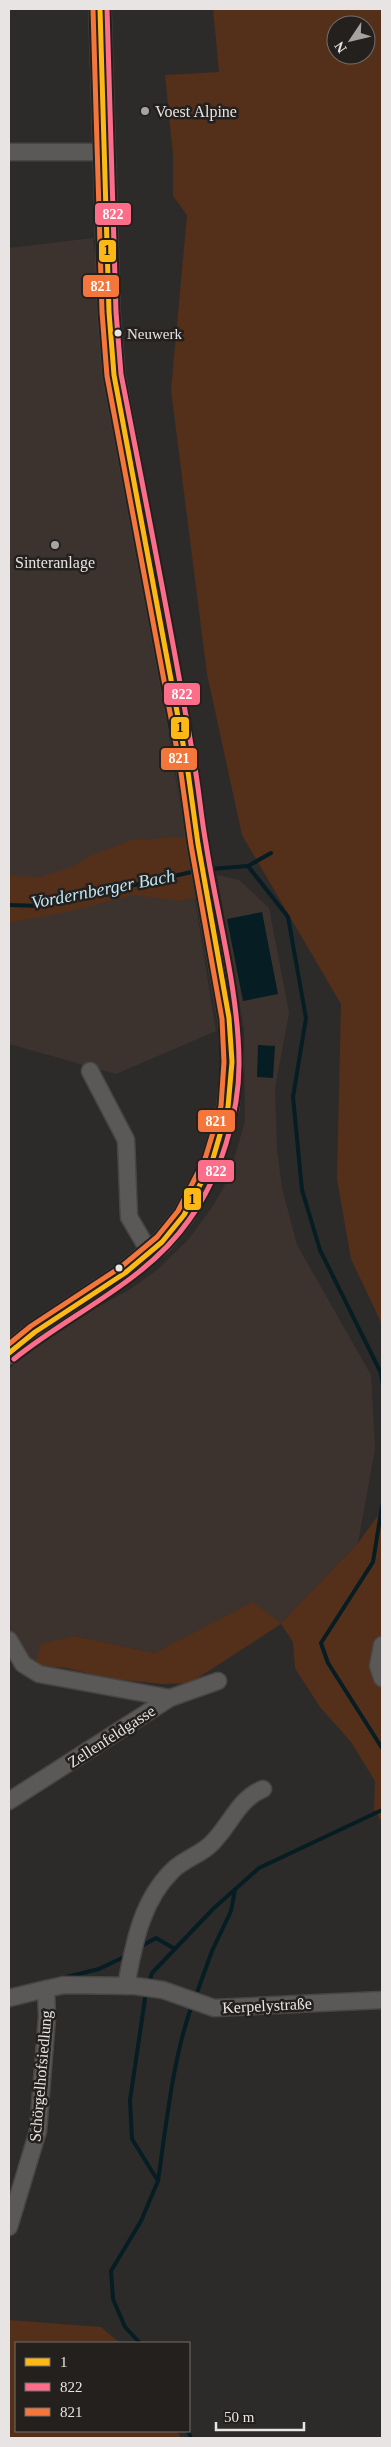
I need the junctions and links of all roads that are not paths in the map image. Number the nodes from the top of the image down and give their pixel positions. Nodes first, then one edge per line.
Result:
1 (100, 9) edge
2 (9, 152) edge
3 (104, 152) junction
4 (90, 1071) dead end
5 (150, 1253) junction
6 (9, 1353) edge
7 (9, 1640) edge
8 (382, 1645) edge
9 (382, 1678) edge
10 (218, 1681) dead end
11 (170, 1698) junction
12 (263, 1789) dead end
13 (9, 1801) edge
14 (130, 1986) junction
15 (46, 1989) junction
16 (9, 1998) edge
17 (382, 2000) edge
18 (9, 2227) edge

1 - 3 main road
2 - 3 street
3 - 5 main road
4 - 5 street
5 - 6 main road
7 - 11 street
8 - 9 street
10 - 11 street, Zellenfeldgasse
11 - 13 street, Zellenfeldgasse
12 - 14 street
14 - 15 street, Kerpelystraße
14 - 17 street, Kerpelystraße
15 - 16 street, Schörgelhofsiedlung
15 - 18 street, Schörgelhofsiedlung

